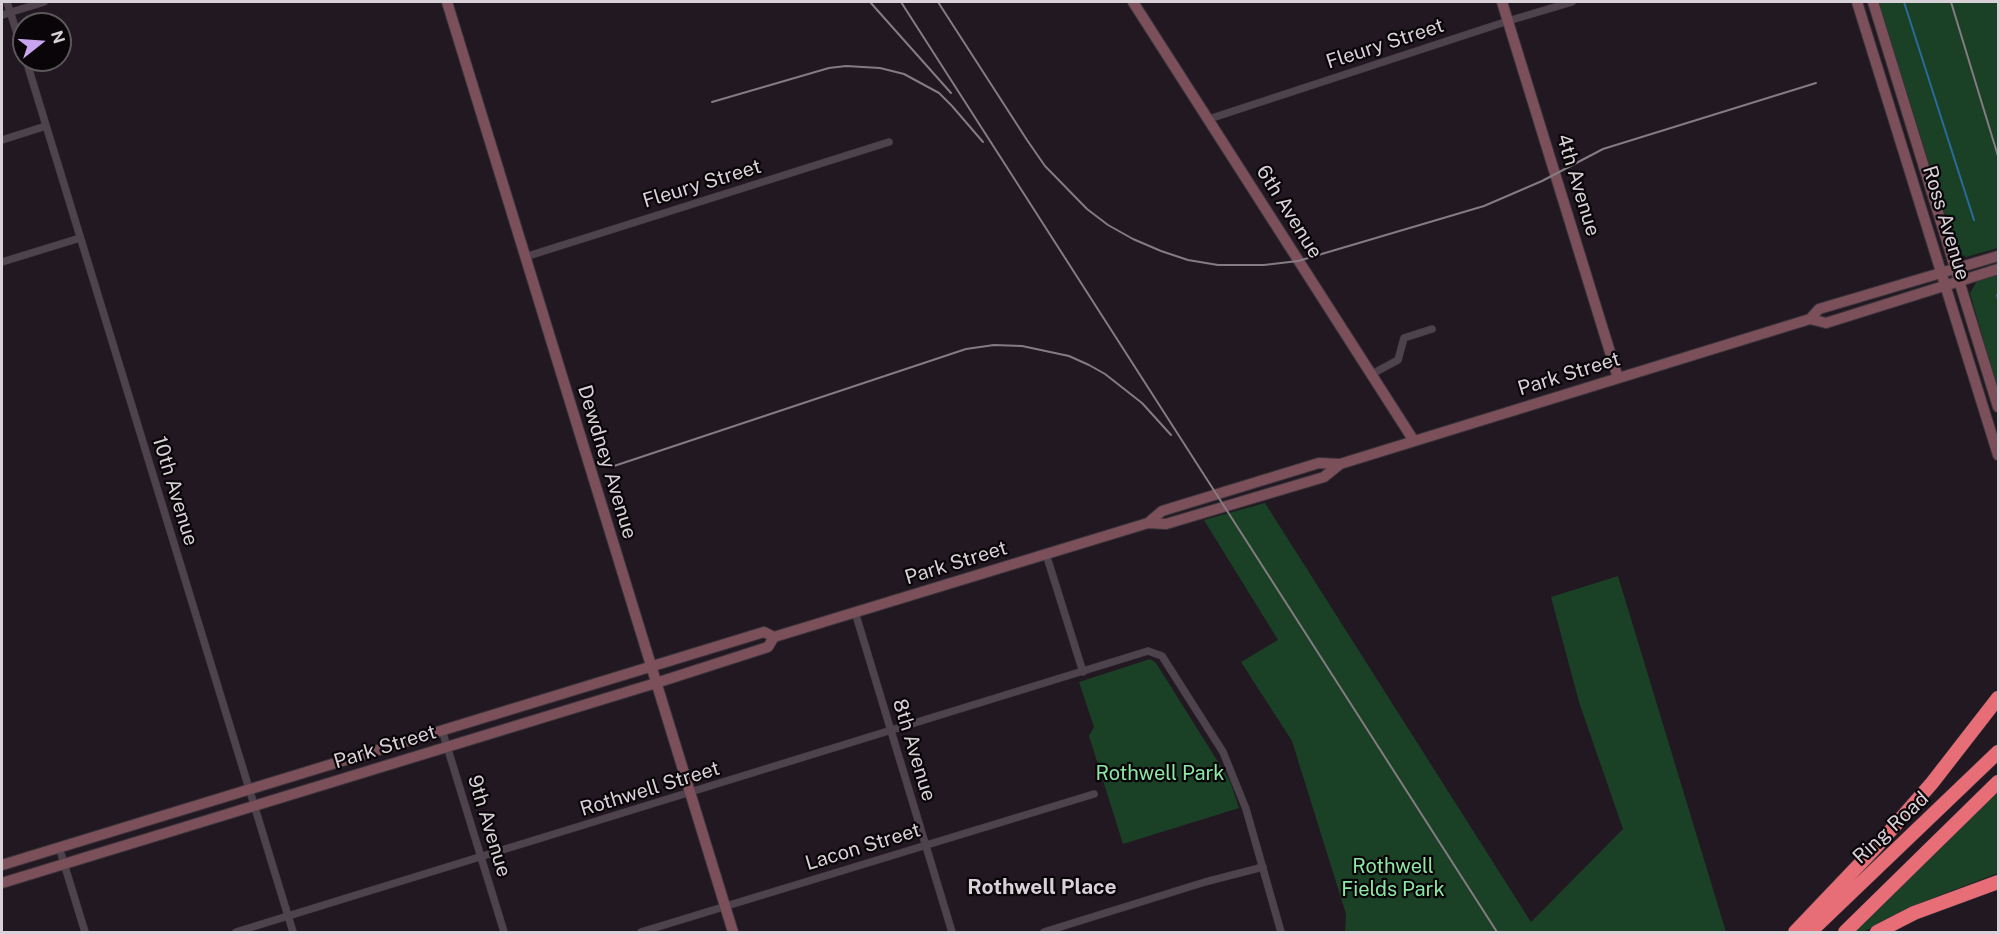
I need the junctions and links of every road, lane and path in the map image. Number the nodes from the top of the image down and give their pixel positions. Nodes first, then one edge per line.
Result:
1 (8, 2) edge
2 (44, 2) edge
3 (447, 2) edge
4 (1133, 2) edge
5 (1502, 2) edge
6 (1572, 2) edge
7 (1857, 2) edge
8 (1873, 2) edge
9 (11, 12) junction
10 (2, 15) edge
11 (12, 15) edge
12 (1508, 21) junction
13 (30, 72) edge
14 (1209, 119) junction
15 (46, 126) junction
16 (2, 140) edge
17 (890, 142) dead end
18 (80, 237) junction
19 (1998, 256) edge
20 (525, 257) junction
21 (2, 262) edge
22 (1955, 268) junction
23 (1998, 269) edge
24 (1942, 271) junction
25 (1959, 281) junction
26 (1946, 285) junction
27 (1810, 319) junction
28 (1432, 329) dead end
29 (1371, 374) junction
30 (1618, 378) junction
31 (1998, 407) edge
32 (1414, 441) junction
33 (1998, 455) edge
34 (1046, 554) junction
35 (855, 612) junction
36 (774, 637) junction
37 (650, 666) junction
38 (1083, 672) junction
39 (656, 683) junction
40 (1998, 698) edge
41 (442, 730) junction
42 (891, 732) junction
43 (447, 747) junction
44 (1998, 752) edge
45 (1998, 782) edge
46 (250, 789) junction
47 (690, 793) junction
48 (1094, 794) dead end
49 (255, 805) junction
50 (926, 845) junction
51 (58, 847) junction
52 (482, 858) junction
53 (64, 864) junction
54 (2, 865) edge
55 (1263, 867) junction
56 (1998, 882) edge
57 (2, 883) edge
58 (725, 906) junction
59 (288, 917) junction
60 (85, 933) edge
61 (236, 933) edge
62 (293, 933) edge
63 (504, 933) edge
64 (641, 933) edge
65 (733, 933) edge
66 (952, 933) edge
67 (1044, 933) edge
68 (1281, 933) edge
69 (1795, 933) edge
70 (1810, 933) edge
71 (1845, 933) edge
72 (1877, 933) edge

1 - 9 street
2 - 9 street
3 - 20 main road, Dewdney Avenue
4 - 14 main road, 6th Avenue
5 - 12 main road, 4th Avenue
6 - 12 street, Fleury Street
7 - 24 main road, Ross Avenue
8 - 22 main road, Ross Avenue
9 - 10 street
9 - 11 street
12 - 14 street, Fleury Street
12 - 30 main road, 4th Avenue
13 - 15 street, 10th Avenue
14 - 29 main road, 6th Avenue
15 - 16 street
15 - 18 street, 10th Avenue
17 - 20 street, Fleury Street
18 - 21 street
18 - 46 street, 10th Avenue
19 - 22 main road, Park Street
20 - 37 main road, Dewdney Avenue
22 - 24 main road, Park Street
22 - 25 main road, Ross Avenue
23 - 25 main road, Park Street
24 - 26 main road, Ross Avenue
24 - 27 main road, Park Street
25 - 26 main road, Park Street
25 - 31 main road, Ross Avenue
26 - 27 main road, Park Street
26 - 33 main road, Ross Avenue
27 - 30 main road, Park Street
28 - 29 street
29 - 32 main road, 6th Avenue
30 - 32 main road, Park Street
32 - 34 main road, Park Street
34 - 35 main road, Park Street
34 - 38 street
35 - 36 main road, Park Street
35 - 42 street, 8th Avenue
36 - 37 main road, Park Street
36 - 39 main road, Park Street
37 - 39 main road, Dewdney Avenue
37 - 41 main road, Park Street
38 - 42 street, Rothwell Street
38 - 55 street, Rothwell Street
39 - 43 main road, Park Street
39 - 47 main road, Dewdney Avenue
40 - 69 highway
41 - 43 street, 9th Avenue
41 - 46 main road, Park Street
42 - 47 street, Rothwell Street
42 - 50 street, 8th Avenue
43 - 49 main road, Park Street
43 - 52 street, 9th Avenue
44 - 70 highway, Ring Road
45 - 71 highway, Ring Road
46 - 49 street, 10th Avenue
46 - 51 main road, Park Street
47 - 52 street, Rothwell Street
47 - 58 main road, Dewdney Avenue
48 - 50 street, Lacon Street
49 - 53 main road, Park Street
49 - 59 street, 10th Avenue
50 - 58 street, Lacon Street
50 - 66 street, 8th Avenue
51 - 53 street
51 - 54 main road, Park Street
52 - 59 street, Rothwell Street
52 - 63 street, 9th Avenue
53 - 57 main road, Park Street
53 - 60 street
55 - 67 street
55 - 68 street, Rothwell Street
56 - 72 highway
58 - 64 street, Lacon Street
58 - 65 main road, Dewdney Avenue
59 - 61 street, Rothwell Street
59 - 62 street, 10th Avenue

